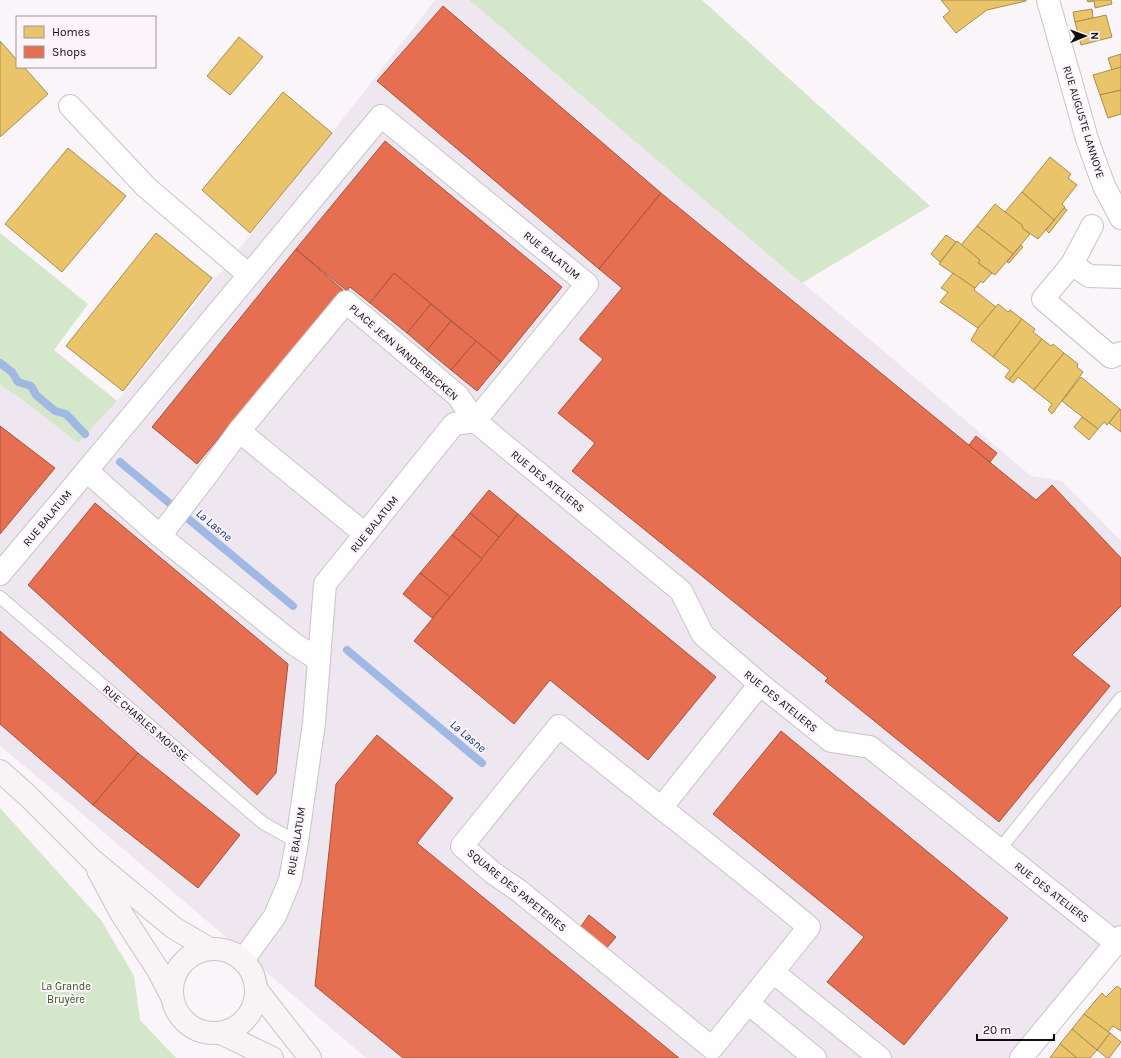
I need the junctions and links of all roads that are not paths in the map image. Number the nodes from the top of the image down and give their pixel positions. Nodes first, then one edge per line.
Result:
1 (1048, 0) edge
2 (70, 106) dead end
3 (1121, 218) edge
4 (1092, 226) dead end
5 (1072, 264) junction
6 (249, 275) junction
7 (1121, 277) edge
8 (1121, 353) edge
9 (475, 421) junction
10 (239, 431) junction
11 (87, 471) junction
12 (365, 534) junction
13 (160, 536) junction
14 (0, 574) edge
15 (0, 597) edge
16 (319, 660) junction
17 (760, 684) junction
18 (1121, 698) edge
19 (0, 771) edge
20 (661, 808) junction
21 (297, 842) junction
22 (999, 850) junction
23 (92, 860) junction
24 (1118, 940) edge
25 (208, 948) junction
26 (243, 960) junction
27 (774, 972) junction
28 (256, 989) junction
29 (171, 995) junction
30 (748, 1003) junction
31 (221, 1033) junction
32 (272, 1058) edge
33 (310, 1058) edge
34 (815, 1058) edge
35 (880, 1058) edge
36 (1021, 1058) edge

1 - 3 street, RUE AUGUSTE LANNOYE
2 - 6 street
4 - 5 street
5 - 7 street
5 - 8 street
6 - 9 street, RUE BALATUM
6 - 11 street, RUE BALATUM
9 - 10 street, PLACE JEAN VANDERBECKEN
9 - 12 street, RUE BALATUM
9 - 17 street, RUE DES ATELIERS
10 - 12 street
10 - 13 street, PLACE JEAN VANDERBECKEN
11 - 13 street
11 - 14 street, RUE BALATUM
12 - 16 street, RUE BALATUM
13 - 16 street
15 - 21 lane, RUE CHARLES MOISSE
16 - 21 street, RUE BALATUM
17 - 20 street
17 - 22 street, RUE DES ATELIERS
18 - 22 lane
19 - 23 main road
20 - 27 street, SQUARE DES PAPETERIES
20 - 30 street, SQUARE DES PAPETERIES
21 - 26 street, RUE BALATUM
22 - 24 street, RUE DES ATELIERS
23 - 25 main road
23 - 29 main road
24 - 36 street
25 - 26 main road
25 - 29 main road
26 - 28 main road
27 - 30 street, SQUARE DES PAPETERIES
27 - 35 street
28 - 31 main road
28 - 33 main road
29 - 31 main road
30 - 34 street
31 - 32 main road

